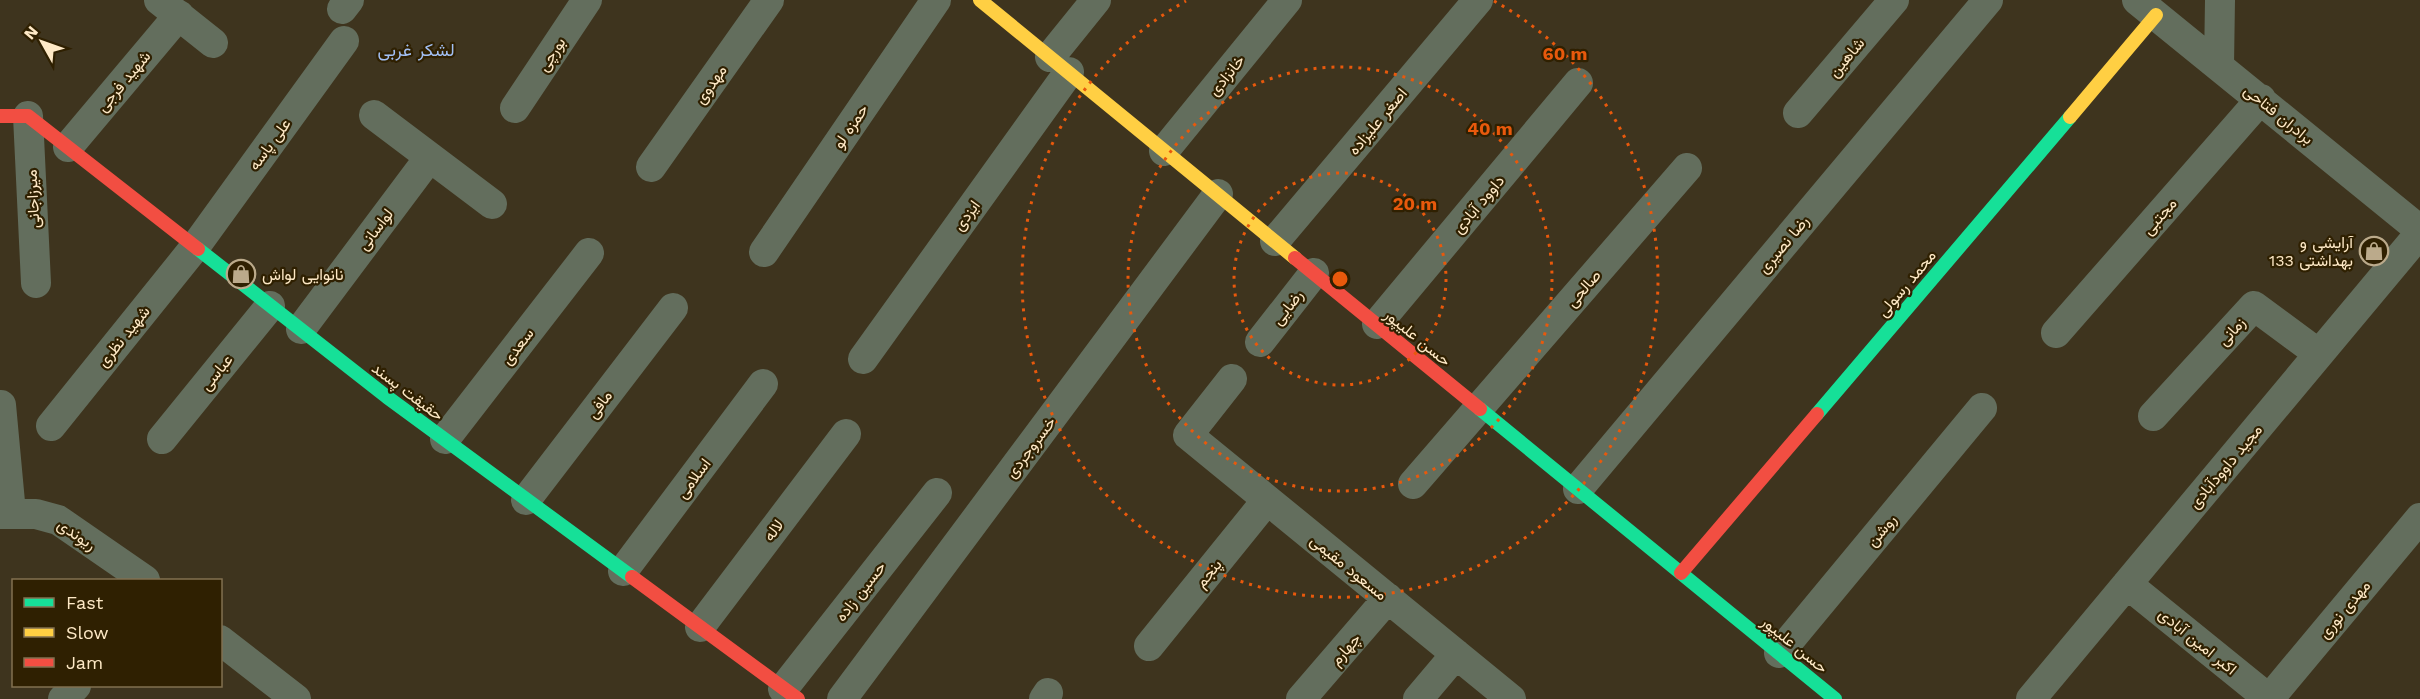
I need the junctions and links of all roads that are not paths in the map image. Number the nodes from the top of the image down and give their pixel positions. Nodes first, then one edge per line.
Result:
1 (587, 0) edge
2 (769, 0) edge
3 (936, 0) edge
4 (980, 0) edge
5 (1096, 0) edge
6 (1287, 0) edge
7 (1478, 0) edge
8 (1894, 0) edge
9 (1988, 0) edge
10 (2220, 0) edge
11 (169, 8) edge
12 (2146, 8) edge
13 (344, 41) dead end
14 (213, 43) dead end
15 (1059, 64) junction
16 (2219, 65) junction
17 (1578, 83) dead end
18 (2261, 99) junction
19 (516, 108) dead end
20 (1798, 113) dead end
21 (14, 116) edge
22 (374, 116) dead end
23 (68, 147) junction
24 (1164, 151) junction
25 (429, 158) junction
26 (651, 167) dead end
27 (1687, 168) dead end
28 (1218, 195) junction
29 (492, 204) dead end
30 (2420, 231) edge
31 (1275, 241) junction
32 (195, 247) junction
33 (764, 252) dead end
34 (588, 253) dead end
35 (1314, 273) junction
36 (36, 283) dead end
37 (270, 306) junction
38 (673, 308) dead end
39 (1377, 324) junction
40 (301, 329) junction
41 (2056, 333) dead end
42 (1260, 342) dead end
43 (2319, 354) junction
44 (862, 359) dead end
45 (1232, 379) dead end
46 (763, 384) dead end
47 (0, 405) edge
48 (1479, 408) junction
49 (1982, 408) dead end
50 (2153, 416) dead end
51 (51, 426) dead end
52 (846, 434) dead end
53 (162, 439) dead end
54 (445, 439) junction
55 (1413, 484) dead end
56 (1578, 489) junction
57 (937, 493) dead end
58 (526, 500) junction
59 (1267, 500) junction
60 (5, 514) edge
61 (2420, 518) edge
62 (623, 571) junction
63 (1681, 573) junction
64 (144, 579) edge
65 (2127, 584) junction
66 (1388, 598) junction
67 (700, 627) junction
68 (222, 642) edge
69 (1149, 646) dead end
70 (1779, 653) junction
71 (1456, 654) junction
72 (75, 687) edge
73 (791, 694) edge
74 (63, 699) edge
75 (296, 699) edge
76 (842, 699) edge
77 (1301, 699) edge
78 (1418, 699) edge
79 (1511, 699) edge
80 (1835, 699) edge
81 (2031, 699) edge
82 (2269, 699) edge

1 - 19 street, بورچی
2 - 26 street, مهدوی
3 - 33 street, حمزه لو
4 - 15 street, حسن علیپور
5 - 15 street, ایزدی
6 - 24 street, خانزادی
7 - 31 street, اصغر علیزاده
8 - 20 street, شاهین
9 - 56 street, رضا نصیری
10 - 16 street
11 - 14 street
11 - 23 street, شهید فرجی
12 - 16 street, برادران فتاحی
12 - 63 street, محمد رسولی
13 - 32 street, علی پاسه
15 - 24 street, حسن علیپور
15 - 44 street, ایزدی
16 - 18 street, برادران فتاحی
17 - 39 street, داوود آبادی
18 - 30 street, برادران فتاحی
18 - 41 street, مجتبی
21 - 23 street, حقیقت پسند
21 - 36 street, میرزاجانی
22 - 25 street
23 - 32 street, حقیقت پسند
24 - 28 street, حسن علیپور
25 - 29 street
25 - 40 street, لواسانی
27 - 48 street, صالحی
28 - 31 street, حسن علیپور
28 - 76 street, خسروجردی
30 - 43 street, مجید داوودآبادی
31 - 35 street, حسن علیپور
32 - 37 street, حقیقت پسند
32 - 51 street, شهید نظری
34 - 54 street, سعدی
35 - 39 street, حسن علیپور
35 - 42 street, رضایی
37 - 40 street, حقیقت پسند
37 - 53 street, عباسی
38 - 58 street, مافی
39 - 48 street, حسن علیپور
40 - 54 street, حقیقت پسند
43 - 50 street, زمانی
43 - 65 street, مجید داوودآبادی
45 - 59 street, مسعود مقیمی
46 - 62 street, اسلامی
47 - 60 street
48 - 55 street, صالحی
48 - 56 street, حسن علیپور
49 - 70 street, روشن
52 - 67 street, لاله
54 - 58 street, حقیقت پسند
56 - 63 street, حسن علیپور
57 - 73 street, حسین زاده
58 - 62 street, حقیقت پسند
59 - 66 street, مسعود مقیمی
59 - 69 street, پنجم
60 - 64 street, ریوندی
61 - 82 street, مهدی نوری
62 - 67 street, حقیقت پسند
63 - 70 street, حسن علیپور
65 - 81 street, مجید داوودآبادی
65 - 82 street, اکبر امین آبادی
66 - 71 street, مسعود مقیمی
66 - 77 street, چهارم
67 - 73 street, حقیقت پسند
68 - 75 street
70 - 80 street, حسن علیپور
71 - 78 street
71 - 79 street, مسعود مقیمی
72 - 74 street

